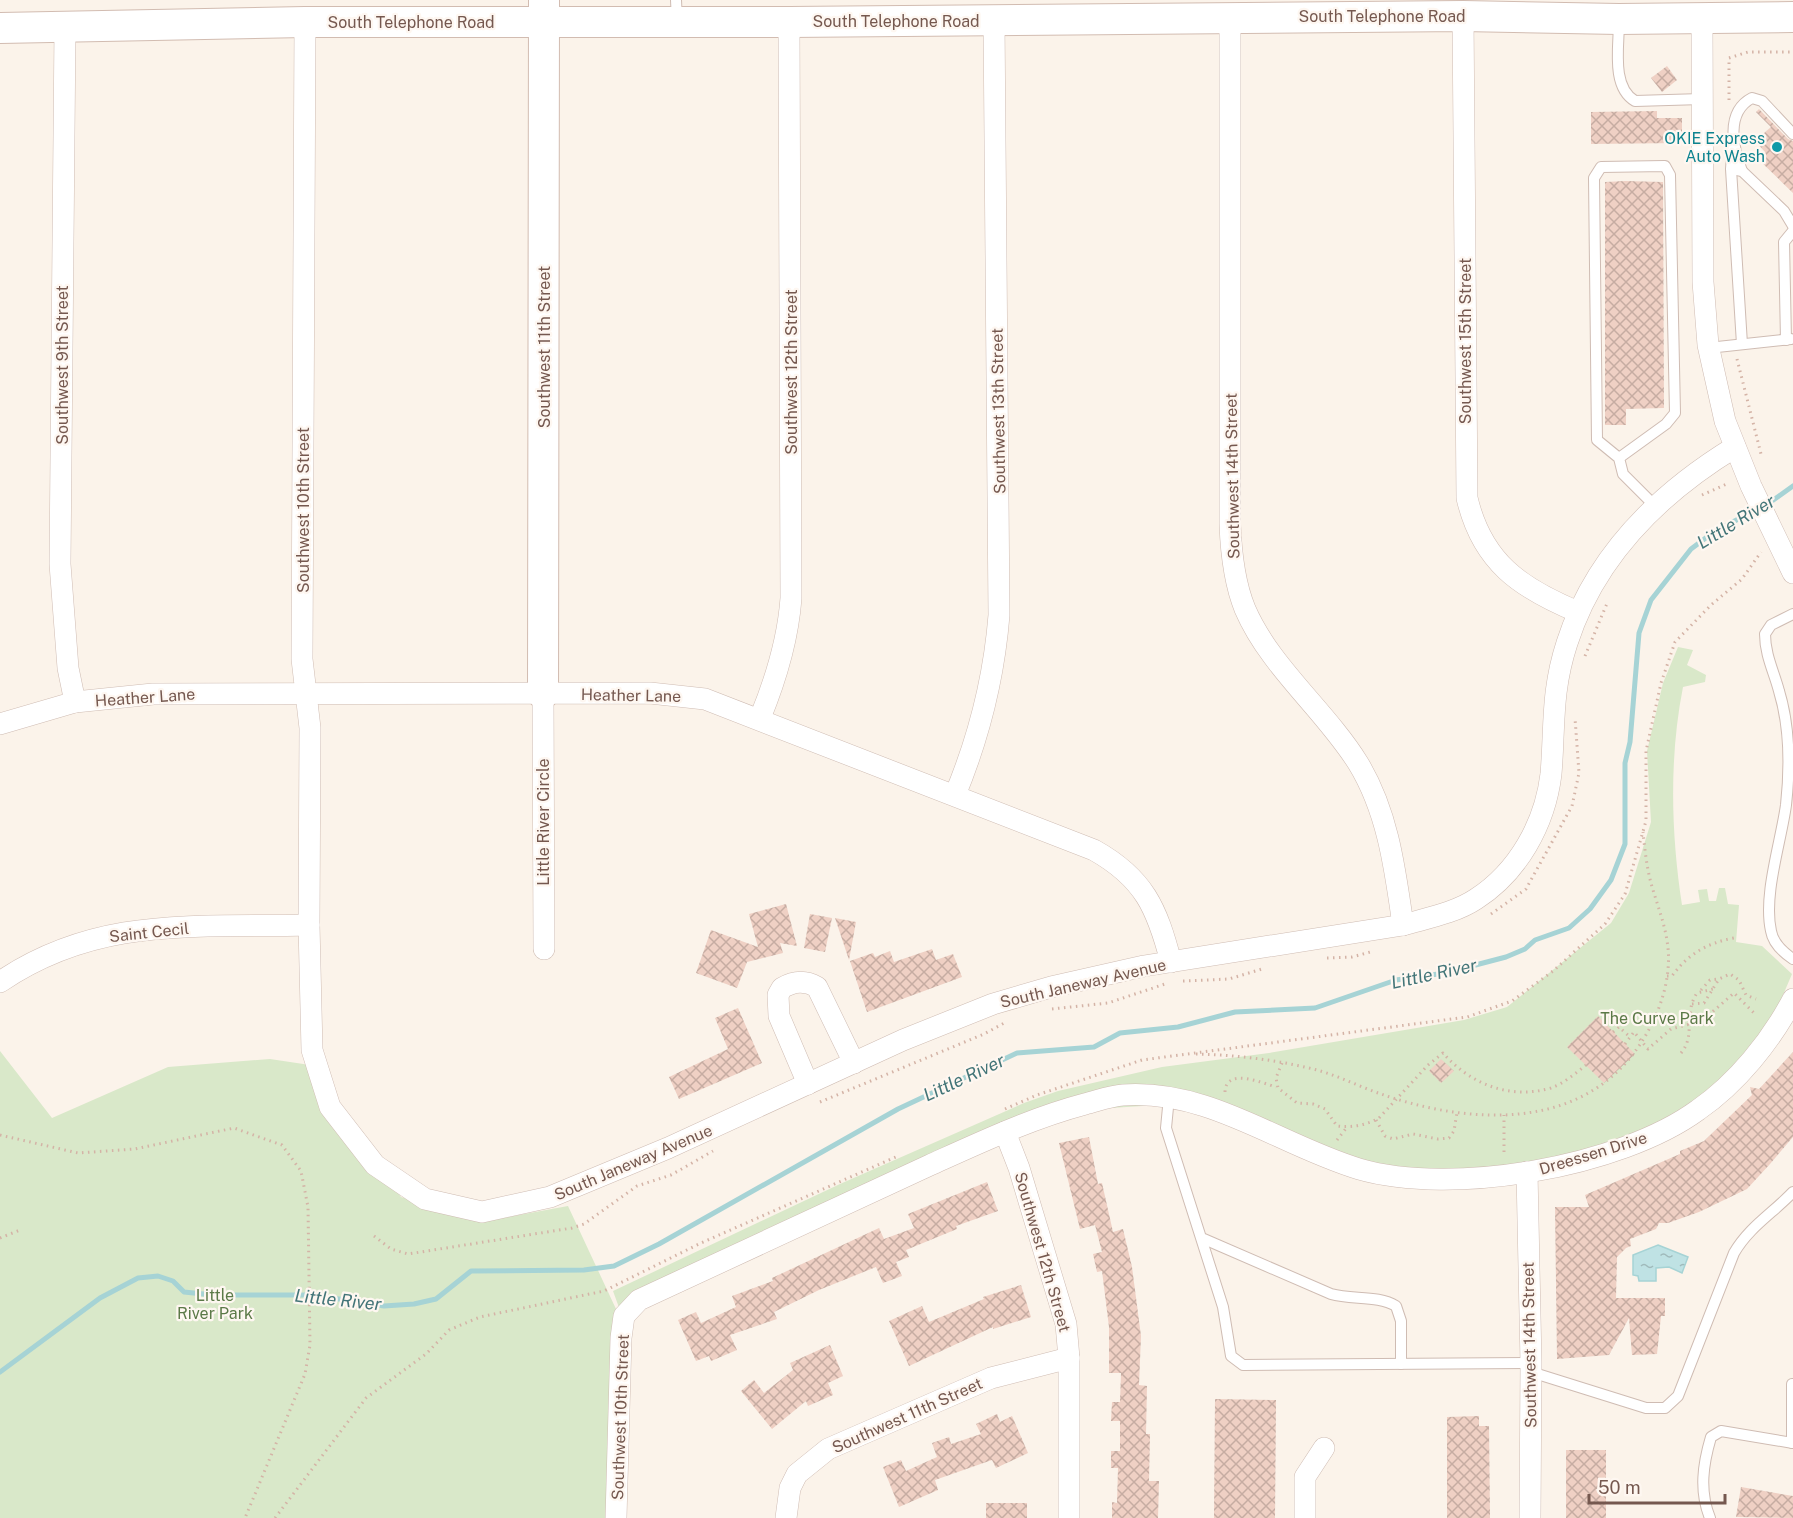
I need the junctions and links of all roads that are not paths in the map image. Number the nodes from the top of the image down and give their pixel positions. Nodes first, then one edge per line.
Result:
1 (544, 10) edge
2 (677, 11) edge
3 (1472, 13) junction
4 (1230, 17) junction
5 (1793, 17) edge
6 (1702, 18) junction
7 (1619, 19) junction
8 (994, 20) junction
9 (305, 22) junction
10 (789, 22) junction
11 (0, 28) edge
12 (64, 28) junction
13 (1702, 99) junction
14 (1793, 134) edge
15 (1737, 170) junction
16 (1793, 229) edge
17 (1790, 339) edge
18 (1742, 344) junction
19 (1708, 348) junction
20 (1735, 447) junction
21 (1619, 458) junction
22 (1655, 506) junction
23 (1793, 573) edge
24 (1578, 612) junction
25 (1793, 614) edge
26 (306, 694) junction
27 (543, 694) junction
28 (75, 702) junction
29 (760, 718) junction
30 (0, 724) edge
31 (955, 795) junction
32 (309, 925) junction
33 (1403, 925) junction
34 (544, 950) dead end
35 (1793, 959) edge
36 (1171, 962) junction
37 (0, 982) edge
38 (310, 997) joint
39 (1793, 999) edge
40 (854, 1063) junction
41 (808, 1084) junction
42 (1169, 1097) junction
43 (1005, 1132) junction
44 (1527, 1172) junction
45 (1793, 1192) edge
46 (1204, 1239) junction
47 (1069, 1358) junction
48 (1401, 1364) junction
49 (1531, 1367) junction
50 (1792, 1384) edge
51 (1793, 1443) edge
52 (1324, 1448) dead end
53 (616, 1518) edge
54 (786, 1518) edge
55 (1069, 1518) edge
56 (1305, 1518) edge
57 (1530, 1518) edge
58 (1710, 1518) edge

1 - 2 main road, South Telephone Road
1 - 9 main road, South Telephone Road
1 - 27 main road, Southwest 11th Street
2 - 10 main road, South Telephone Road
3 - 4 main road, South Telephone Road
3 - 7 main road, South Telephone Road
3 - 24 street, Southwest 15th Street
4 - 8 main road, South Telephone Road
4 - 33 street, Southwest 14th Street
5 - 6 main road, South Telephone Road
6 - 7 main road, South Telephone Road
6 - 13 street
7 - 13 lane
8 - 10 main road, South Telephone Road
8 - 31 street, Southwest 13th Street
9 - 12 main road, South Telephone Road
9 - 26 street, Southwest 10th Street
10 - 29 street, Southwest 12th Street
11 - 12 main road, South Telephone Road
12 - 28 street, Southwest 9th Street
13 - 19 street
14 - 15 lane
15 - 16 lane
15 - 18 lane
16 - 17 lane
17 - 18 lane
18 - 19 lane
19 - 20 street
20 - 22 street, South Janeway Avenue
20 - 23 street
21 - 21 lane
21 - 22 lane
22 - 24 street, South Janeway Avenue
24 - 33 street, South Janeway Avenue
25 - 35 lane
26 - 27 street, Heather Lane
26 - 28 street, Heather Lane
26 - 32 street, Southwest 10th Street
27 - 29 street, Heather Lane
27 - 34 street, Little River Circle
28 - 30 street, Heather Lane
29 - 31 street, Heather Lane
31 - 36 street, Heather Lane
32 - 37 street, Saint Cecil
32 - 38 street, Southwest 10th Street
33 - 36 street, South Janeway Avenue
36 - 40 street, South Janeway Avenue
38 - 41 street, South Janeway Avenue
39 - 44 street, Dreessen Drive
40 - 41 street, South Janeway Avenue
40 - 41 street
42 - 43 street
42 - 44 street, Dreessen Drive
42 - 46 lane
43 - 47 street, Southwest 12th Street
43 - 53 street, Southwest 10th Street
44 - 49 street, Southwest 14th Street
45 - 49 lane
46 - 48 lane
46 - 48 lane
47 - 54 street, Southwest 11th Street
47 - 55 street, Southwest 12th Street
48 - 49 lane
49 - 57 street, Southwest 14th Street
50 - 51 lane
51 - 58 lane
52 - 56 street

